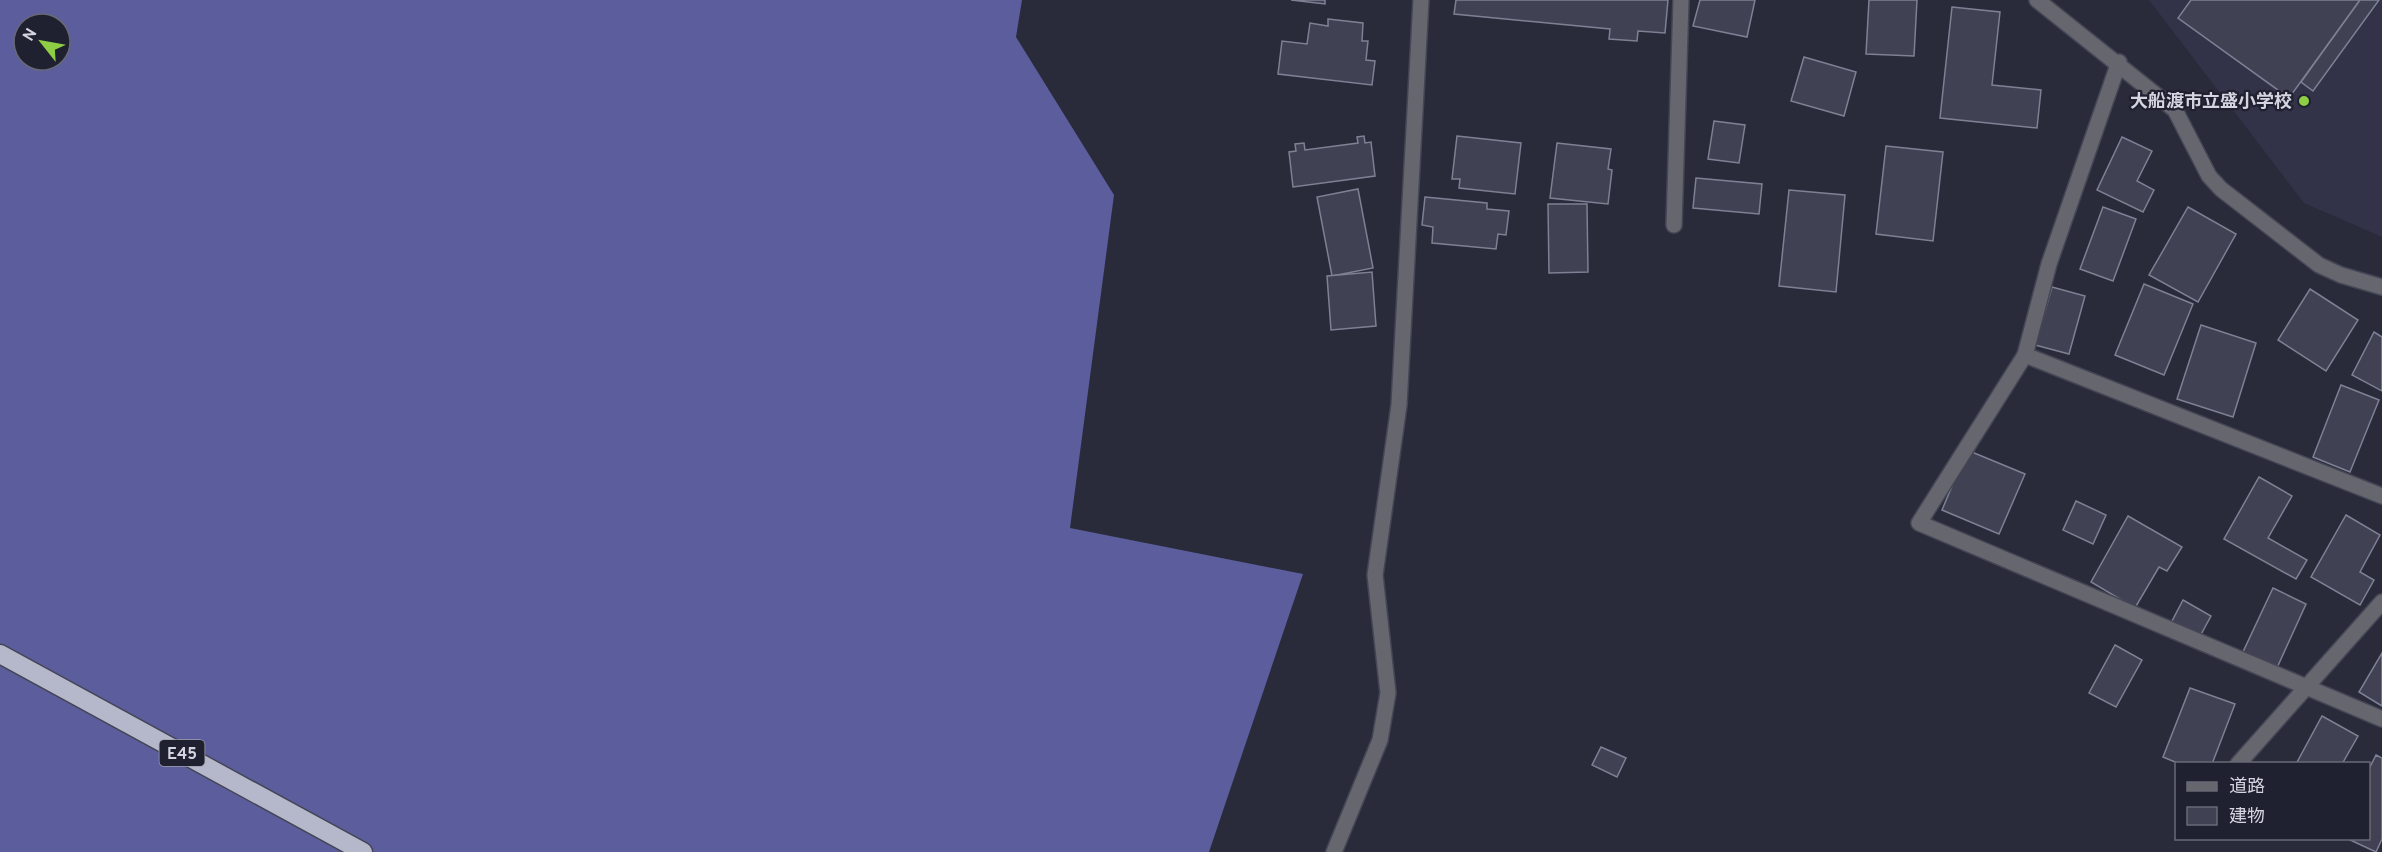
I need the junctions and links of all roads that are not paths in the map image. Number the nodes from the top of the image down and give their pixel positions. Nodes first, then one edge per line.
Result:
1 (1421, 0) edge
2 (1681, 0) edge
3 (2037, 0) edge
4 (2119, 62) junction
5 (1674, 225) dead end
6 (2382, 287) edge
7 (2025, 355) junction
8 (2382, 496) edge
9 (2382, 602) edge
10 (0, 654) edge
11 (2307, 687) junction
12 (2382, 719) edge
13 (2240, 762) edge
14 (363, 852) edge
15 (1334, 852) edge

1 - 15 street
2 - 5 street
3 - 4 street
4 - 6 street
4 - 7 street
7 - 8 street
7 - 11 street
9 - 11 street
10 - 14 highway, E45
11 - 12 street
11 - 13 street

